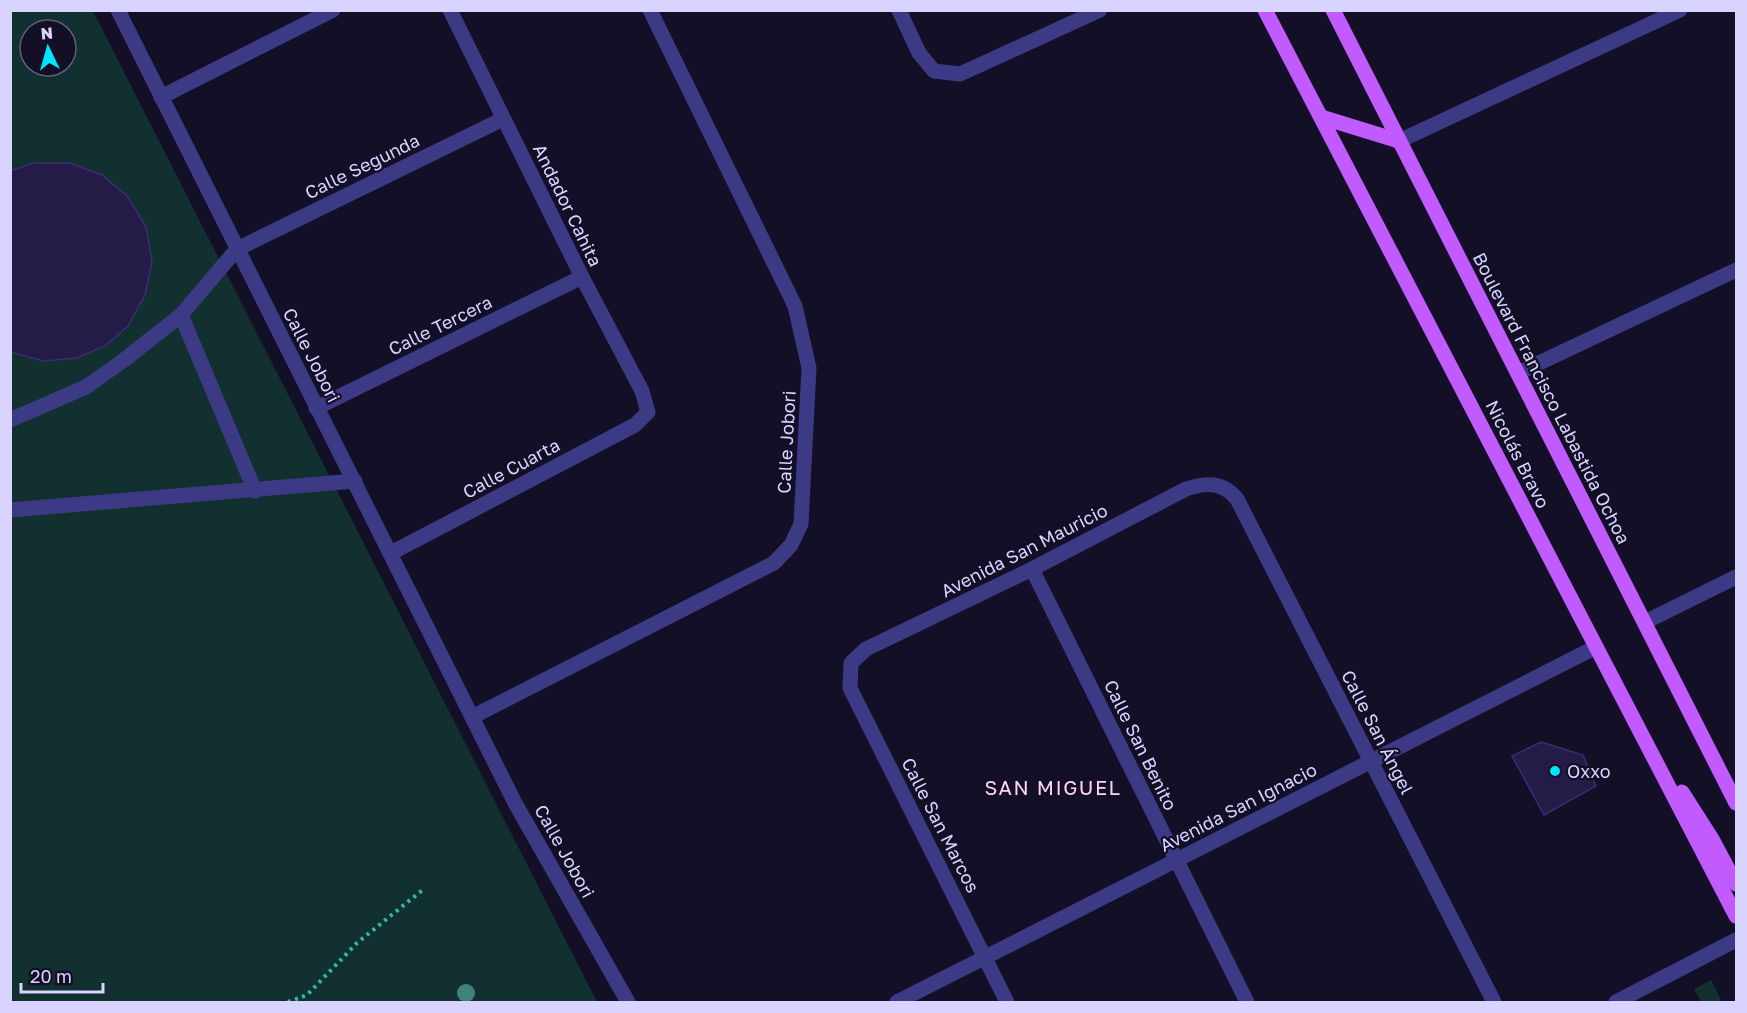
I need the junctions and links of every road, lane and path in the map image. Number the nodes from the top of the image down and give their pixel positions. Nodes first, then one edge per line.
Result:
1 (118, 10) edge
2 (333, 10) edge
3 (450, 10) edge
4 (650, 10) edge
5 (899, 10) edge
6 (1100, 10) edge
7 (1265, 10) edge
8 (1333, 10) edge
9 (1680, 10) edge
10 (161, 97) junction
11 (1321, 117) junction
12 (503, 118) junction
13 (1400, 141) junction
14 (237, 249) junction
15 (1737, 270) edge
16 (582, 277) junction
17 (181, 315) junction
18 (1518, 374) junction
19 (316, 408) junction
20 (647, 416) joint
21 (10, 420) edge
22 (355, 481) junction
23 (1219, 485) joint
24 (255, 491) junction
25 (10, 510) edge
26 (391, 553) junction
27 (1032, 569) junction
28 (1737, 577) edge
29 (1645, 622) junction
30 (1596, 647) junction
31 (851, 663) joint
32 (472, 717) junction
33 (1634, 719) junction
34 (1371, 761) junction
35 (1737, 803) edge
36 (1176, 860) junction
37 (1737, 884) edge
38 (425, 888) dead end
39 (1737, 916) edge
40 (1737, 940) edge
41 (985, 958) junction
42 (288, 1002) edge
43 (628, 1002) edge
44 (897, 1002) edge
45 (1007, 1002) edge
46 (1247, 1002) edge
47 (1494, 1002) edge
48 (1616, 1002) edge

1 - 10 street, Calle Jobori
2 - 10 street
3 - 12 street, Andador Cahita
4 - 32 street, Calle Jobori
5 - 6 street
7 - 11 main road, Nicolás Bravo
8 - 13 main road, Boulevard Francisco Labastida Ochoa
9 - 13 street
10 - 14 street, Calle Jobori
11 - 13 main road
11 - 30 main road, Nicolás Bravo
12 - 14 street, Calle Segunda
12 - 16 street, Andador Cahita
13 - 18 main road, Boulevard Francisco Labastida Ochoa
14 - 17 street
14 - 19 street, Calle Jobori
15 - 18 street
16 - 19 street, Calle Tercera
16 - 20 street, Andador Cahita
17 - 21 street
17 - 24 street
18 - 29 main road, Boulevard Francisco Labastida Ochoa
19 - 22 street, Calle Jobori
20 - 26 street, Calle Cuarta
22 - 24 street
22 - 26 street, Calle Jobori
23 - 27 street, Avenida San Mauricio
23 - 34 street, Calle San Ángel
24 - 25 street
26 - 32 street, Calle Jobori
27 - 31 street, Avenida San Mauricio
27 - 36 street, Calle San Benito
28 - 29 street
29 - 35 main road, Boulevard Francisco Labastida Ochoa
30 - 33 main road, Nicolás Bravo
30 - 34 street, Avenida San Ignacio
31 - 41 street, Calle San Marcos
32 - 43 street, Calle Jobori
33 - 37 main road
33 - 39 main road, Nicolás Bravo
34 - 36 street, Avenida San Ignacio
34 - 47 street, Calle San Ángel
36 - 41 street, Avenida San Ignacio
36 - 46 street, Calle San Benito
38 - 42 path
40 - 48 street
41 - 44 street, Avenida San Ignacio
41 - 45 street, Calle San Marcos

